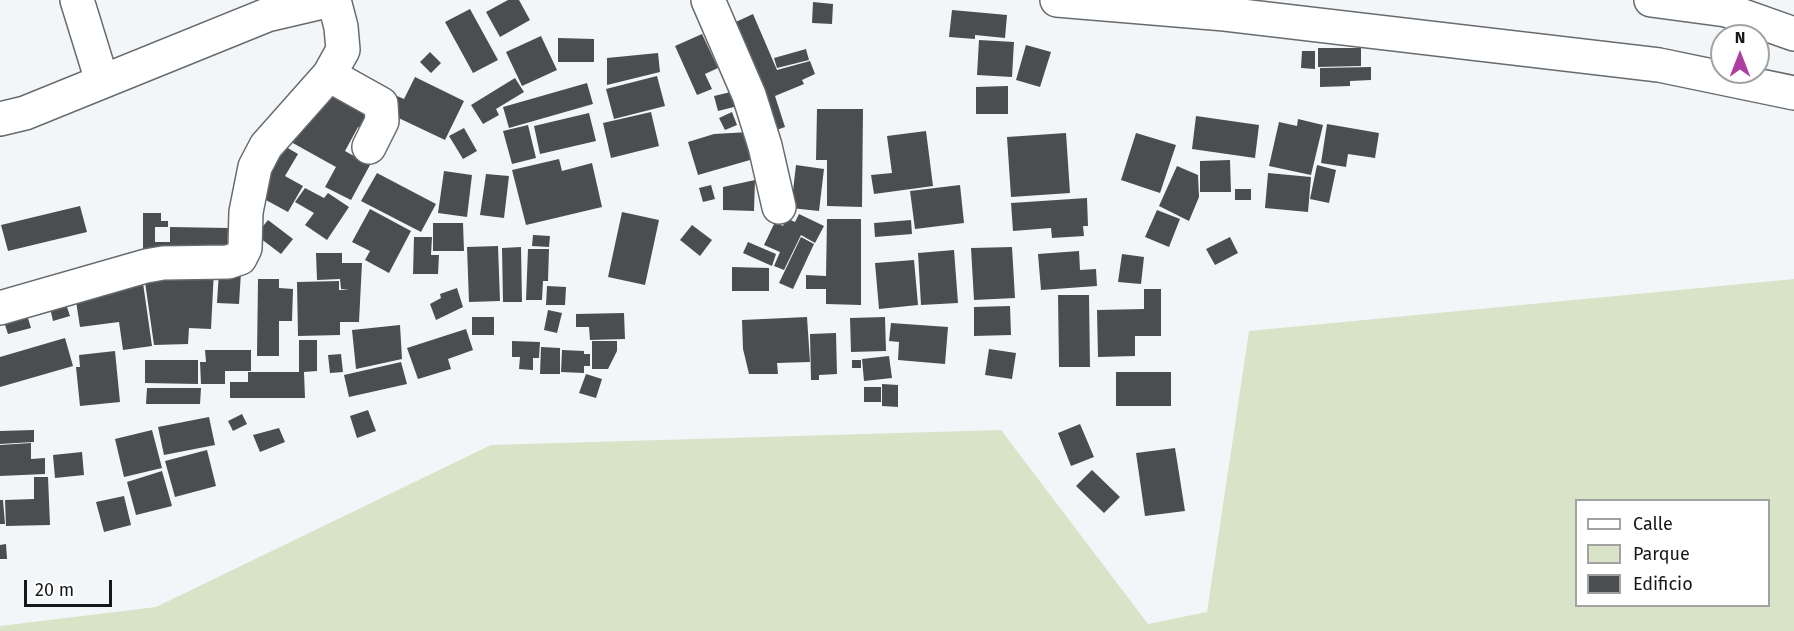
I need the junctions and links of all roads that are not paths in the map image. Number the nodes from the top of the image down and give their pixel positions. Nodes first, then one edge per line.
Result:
1 (77, 0) edge
2 (332, 0) edge
3 (708, 0) edge
4 (1058, 0) edge
5 (1651, 0) edge
6 (1794, 34) edge
7 (329, 75) junction
8 (102, 81) junction
9 (1794, 93) edge
10 (0, 119) edge
11 (369, 147) dead end
12 (779, 207) dead end
13 (0, 308) edge

1 - 8 street
2 - 7 street
2 - 8 street
3 - 12 street
4 - 9 street
5 - 6 street
7 - 11 street
7 - 13 street
8 - 10 street

